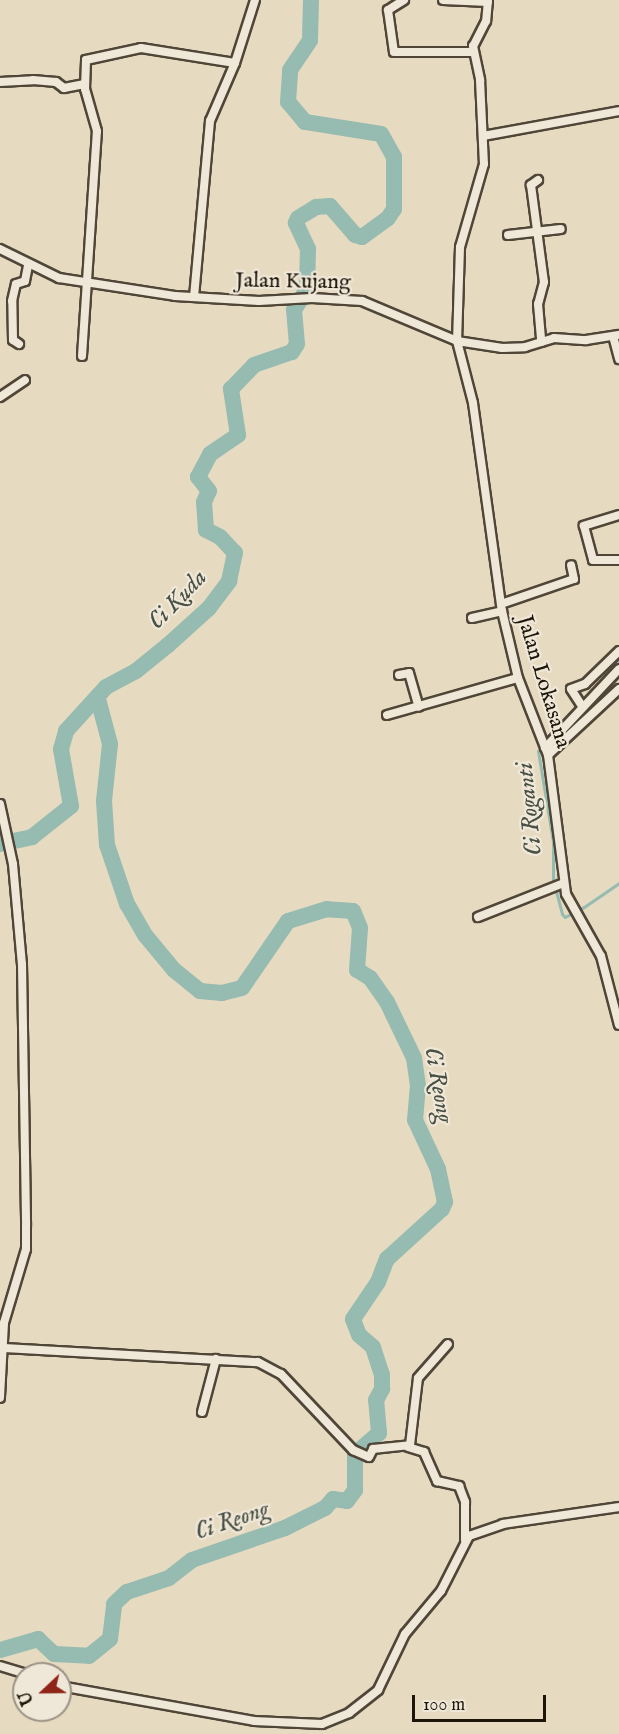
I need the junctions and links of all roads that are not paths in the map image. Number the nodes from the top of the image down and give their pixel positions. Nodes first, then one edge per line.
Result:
1 (255, 0) edge
2 (404, 0) edge
3 (443, 0) edge
4 (488, 1) edge
5 (474, 52) junction
6 (235, 63) junction
7 (0, 82) edge
8 (85, 84) junction
9 (619, 111) edge
10 (483, 136) junction
11 (538, 180) dead end
12 (561, 229) dead end
13 (540, 231) junction
14 (508, 235) dead end
15 (0, 249) edge
16 (28, 265) junction
17 (90, 281) junction
18 (194, 297) junction
19 (616, 335) edge
20 (457, 341) junction
21 (541, 342) junction
22 (19, 344) dead end
23 (82, 356) dead end
24 (619, 359) edge
25 (25, 380) dead end
26 (0, 397) edge
27 (619, 515) edge
28 (619, 560) edge
29 (571, 565) dead end
30 (502, 607) junction
31 (472, 618) dead end
32 (619, 651) edge
33 (619, 669) edge
34 (399, 675) dead end
35 (518, 678) junction
36 (619, 689) edge
37 (579, 703) junction
38 (419, 707) junction
39 (387, 715) dead end
40 (546, 751) junction
41 (0, 804) edge
42 (556, 886) junction
43 (478, 917) dead end
44 (619, 1025) edge
45 (448, 1344) dead end
46 (4, 1348) junction
47 (216, 1359) junction
48 (0, 1398) edge
49 (202, 1412) dead end
50 (408, 1447) junction
51 (619, 1507) edge
52 (465, 1541) junction
53 (72, 1688) edge

1 - 6 street
2 - 5 street
3 - 4 street
4 - 5 street
5 - 10 street, Jalan Lokasana
6 - 8 street
6 - 18 street
7 - 8 street
8 - 17 street
9 - 10 street
10 - 20 street, Jalan Lokasana
11 - 13 street
12 - 13 street
13 - 14 street
13 - 21 street
15 - 16 street, Jalan Kujang
16 - 17 street, Jalan Kujang
16 - 22 street
17 - 18 street, Jalan Kujang
17 - 23 street
18 - 20 street, Jalan Kujang
19 - 21 street, Jalan Kujang
19 - 24 street
20 - 21 street, Jalan Kujang
20 - 30 street, Jalan Lokasana
25 - 26 street
27 - 28 street
29 - 30 street
30 - 31 street
30 - 35 street, Jalan Lokasana
32 - 37 street
33 - 37 street
34 - 38 street
35 - 38 street
35 - 40 street, Jalan Lokasana
36 - 40 street
37 - 40 street
38 - 39 street
40 - 42 street, Jalan Lokasana
41 - 46 street
42 - 43 street
42 - 44 street, Jalan Lokasana
45 - 50 street
46 - 47 street
46 - 48 street
47 - 49 street
47 - 50 street
50 - 52 street
51 - 52 street
52 - 53 street

